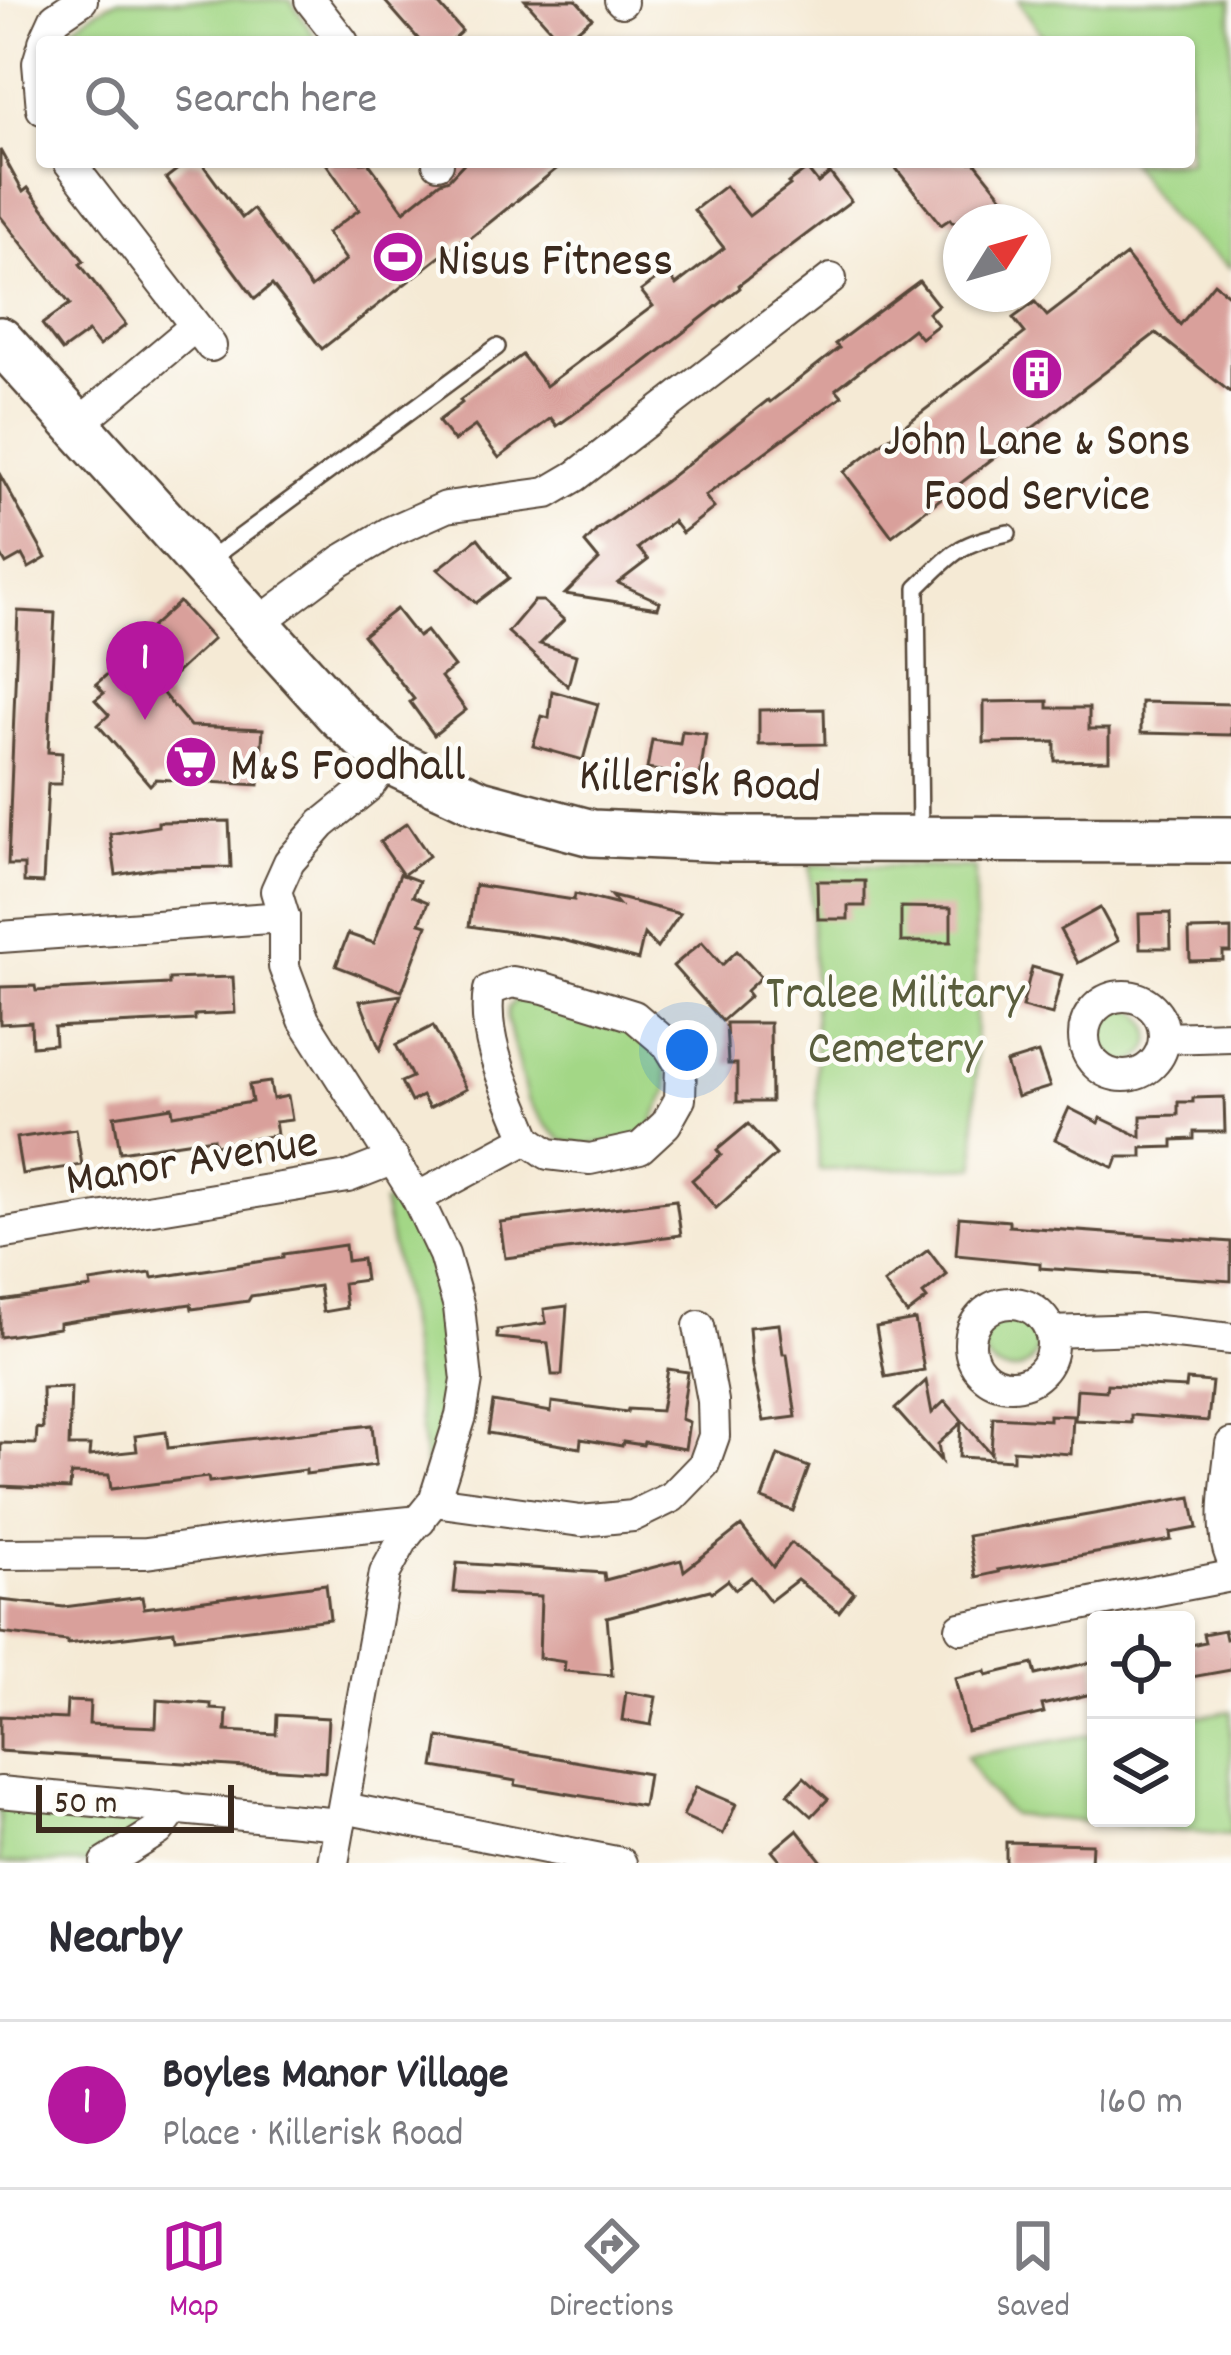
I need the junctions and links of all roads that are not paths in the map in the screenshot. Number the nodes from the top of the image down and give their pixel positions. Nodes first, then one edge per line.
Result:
1 (82, 0) edge
2 (310, 0) edge
3 (47, 36) edge
4 (339, 36) edge
5 (74, 168) edge
6 (831, 278) dead end
7 (0, 340) edge
8 (497, 347) dead end
9 (77, 425) junction
10 (1008, 533) dead end
11 (202, 565) junction
12 (257, 624) junction
13 (388, 760) junction
14 (920, 838) junction
15 (1231, 839) edge
16 (284, 917) junction
17 (0, 937) edge
18 (1231, 1036) edge
19 (1164, 1038) dead end
20 (527, 1138) junction
21 (394, 1159) junction
22 (417, 1198) junction
23 (0, 1234) edge
24 (699, 1326) dead end
25 (1050, 1332) dead end
26 (1231, 1339) edge
27 (1231, 1444) edge
28 (427, 1511) junction
29 (0, 1554) edge
30 (1231, 1557) edge
31 (1231, 1576) edge
32 (961, 1628) dead end
33 (0, 1792) edge
34 (176, 1807) junction
35 (342, 1816) junction
36 (106, 1863) edge
37 (334, 1863) edge
38 (621, 1863) edge

1 - 3 street
2 - 4 street
5 - 9 street
6 - 12 street
7 - 9 main road, Killerisk Road
8 - 11 lane
9 - 11 main road, Killerisk Road
10 - 14 lane
11 - 12 main road, Killerisk Road
12 - 13 main road, Killerisk Road
13 - 14 main road, Killerisk Road
13 - 16 street
14 - 15 main road, Killerisk Road
16 - 17 street
16 - 21 street
18 - 19 street
20 - 20 street
20 - 22 street
21 - 22 street
21 - 23 street, Manor Avenue
22 - 28 street
24 - 28 street
25 - 26 street
27 - 30 street
28 - 29 street
28 - 35 street
31 - 32 street
33 - 34 street
34 - 35 street
34 - 36 street
35 - 37 street
35 - 38 street

